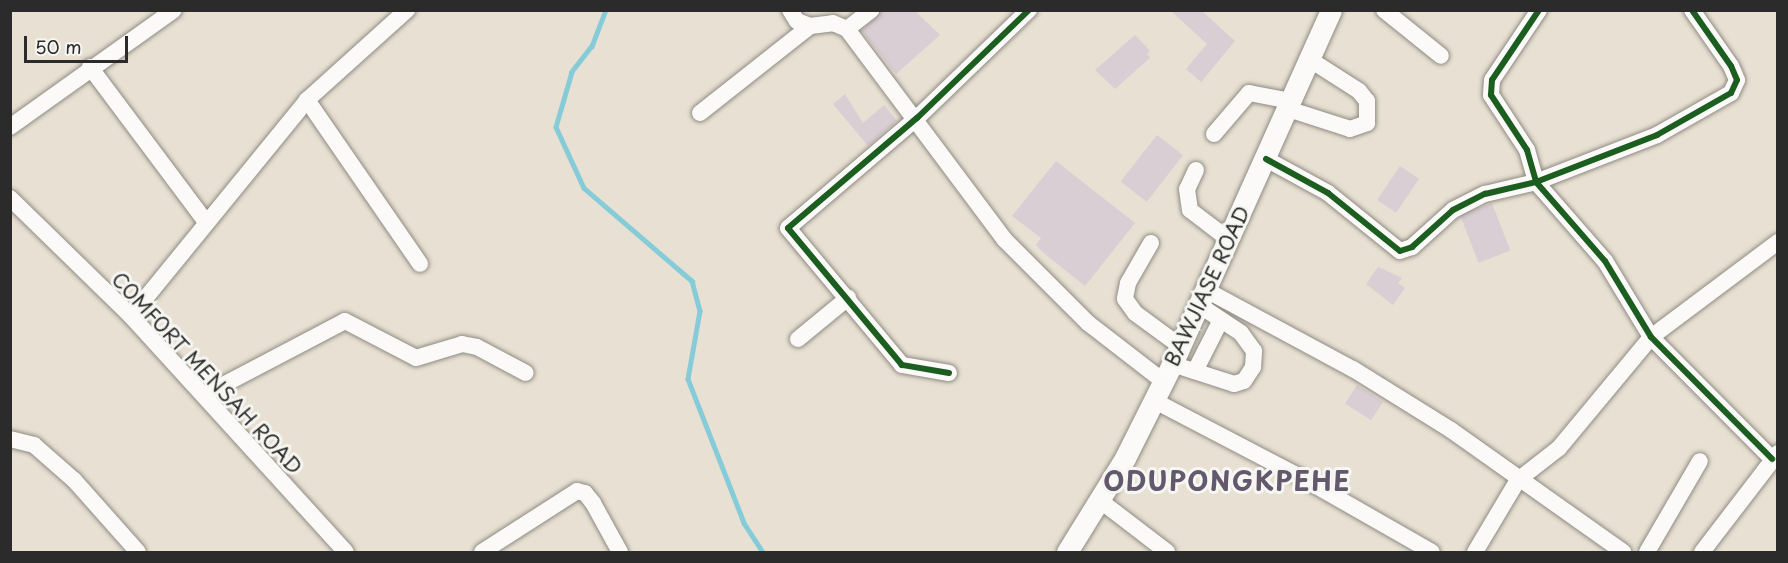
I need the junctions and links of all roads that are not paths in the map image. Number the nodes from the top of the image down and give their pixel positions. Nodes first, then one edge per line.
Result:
1 (174, 10) edge
2 (407, 10) edge
3 (790, 10) edge
4 (871, 10) edge
5 (1029, 10) edge
6 (1331, 10) edge
7 (1384, 10) edge
8 (1539, 10) edge
9 (1692, 10) edge
10 (810, 26) junction
11 (847, 29) junction
12 (1441, 56) dead end
13 (1309, 59) junction
14 (90, 67) junction
15 (307, 100) junction
16 (1289, 105) junction
17 (700, 112) dead end
18 (917, 118) junction
19 (10, 127) edge
20 (1214, 134) dead end
21 (1266, 159) junction
22 (1196, 170) dead end
23 (1536, 182) junction
24 (10, 198) edge
25 (205, 221) junction
26 (1228, 239) junction
27 (1778, 242) edge
28 (1151, 243) dead end
29 (420, 264) dead end
30 (848, 298) junction
31 (1202, 298) junction
32 (131, 316) junction
33 (1221, 320) junction
34 (1651, 337) junction
35 (798, 339) dead end
36 (1172, 364) junction
37 (1195, 371) junction
38 (526, 373) dead end
39 (949, 373) dead end
40 (204, 395) junction
41 (1153, 400) junction
42 (10, 439) edge
43 (1775, 456) edge
44 (1700, 461) dead end
45 (1518, 480) junction
46 (1098, 499) junction
47 (138, 552) edge
48 (346, 552) edge
49 (482, 552) edge
50 (620, 552) edge
51 (1067, 552) edge
52 (1167, 552) edge
53 (1432, 552) edge
54 (1475, 552) edge
55 (1623, 552) edge
56 (1647, 552) edge
57 (1702, 552) edge

1 - 14 street
2 - 15 street
3 - 10 street
4 - 11 street
5 - 18 street
6 - 13 main road, BAWJIASE ROAD
7 - 12 street
8 - 23 street
9 - 23 street
10 - 11 street
10 - 17 street
11 - 18 street
13 - 16 main road, BAWJIASE ROAD
13 - 16 street
14 - 19 street
14 - 25 street
15 - 25 street
15 - 29 street
16 - 20 street
16 - 21 main road, BAWJIASE ROAD
18 - 30 street
18 - 36 street
21 - 23 street
21 - 26 main road, BAWJIASE ROAD
22 - 26 street
23 - 34 street
24 - 32 street, COMFORT MENSAH ROAD
25 - 32 street
26 - 31 main road, BAWJIASE ROAD
27 - 34 street
28 - 36 street
30 - 35 street
30 - 39 street
31 - 33 street
31 - 36 main road, BAWJIASE ROAD
31 - 45 street
32 - 40 street, COMFORT MENSAH ROAD
33 - 37 street
33 - 37 street
34 - 43 street
34 - 45 street
36 - 37 street
36 - 41 main road, BAWJIASE ROAD
38 - 40 street
40 - 48 street, COMFORT MENSAH ROAD
41 - 46 main road, BAWJIASE ROAD
41 - 53 street
42 - 47 street
43 - 57 street
44 - 56 street
45 - 54 street
45 - 55 street
46 - 51 main road, BAWJIASE ROAD
46 - 52 street
49 - 50 street

